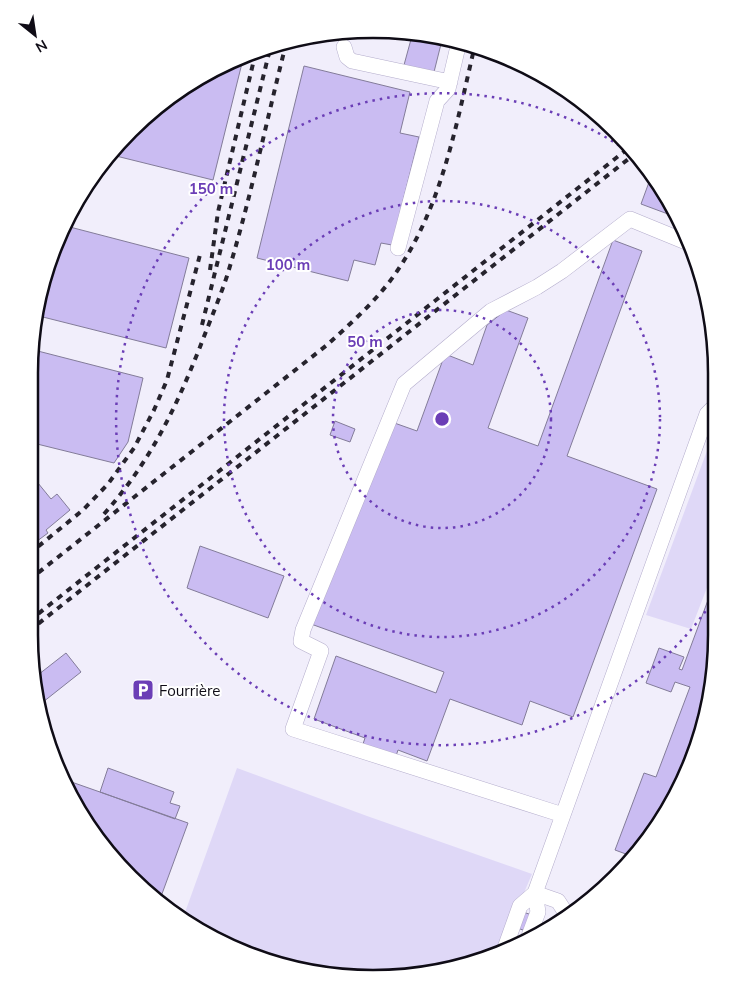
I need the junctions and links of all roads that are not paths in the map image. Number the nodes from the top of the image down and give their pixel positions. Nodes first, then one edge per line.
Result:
1 (344, 47) dead end
2 (458, 49) edge
3 (450, 82) junction
4 (680, 239) edge
5 (398, 248) dead end
6 (708, 420) edge
7 (563, 815) junction
8 (535, 893) junction
9 (564, 910) edge
10 (531, 930) edge
11 (507, 941) edge

1 - 3 lane
2 - 3 lane
3 - 5 lane
4 - 7 lane
6 - 7 lane
7 - 8 lane
8 - 9 lane
8 - 10 lane
8 - 11 lane

